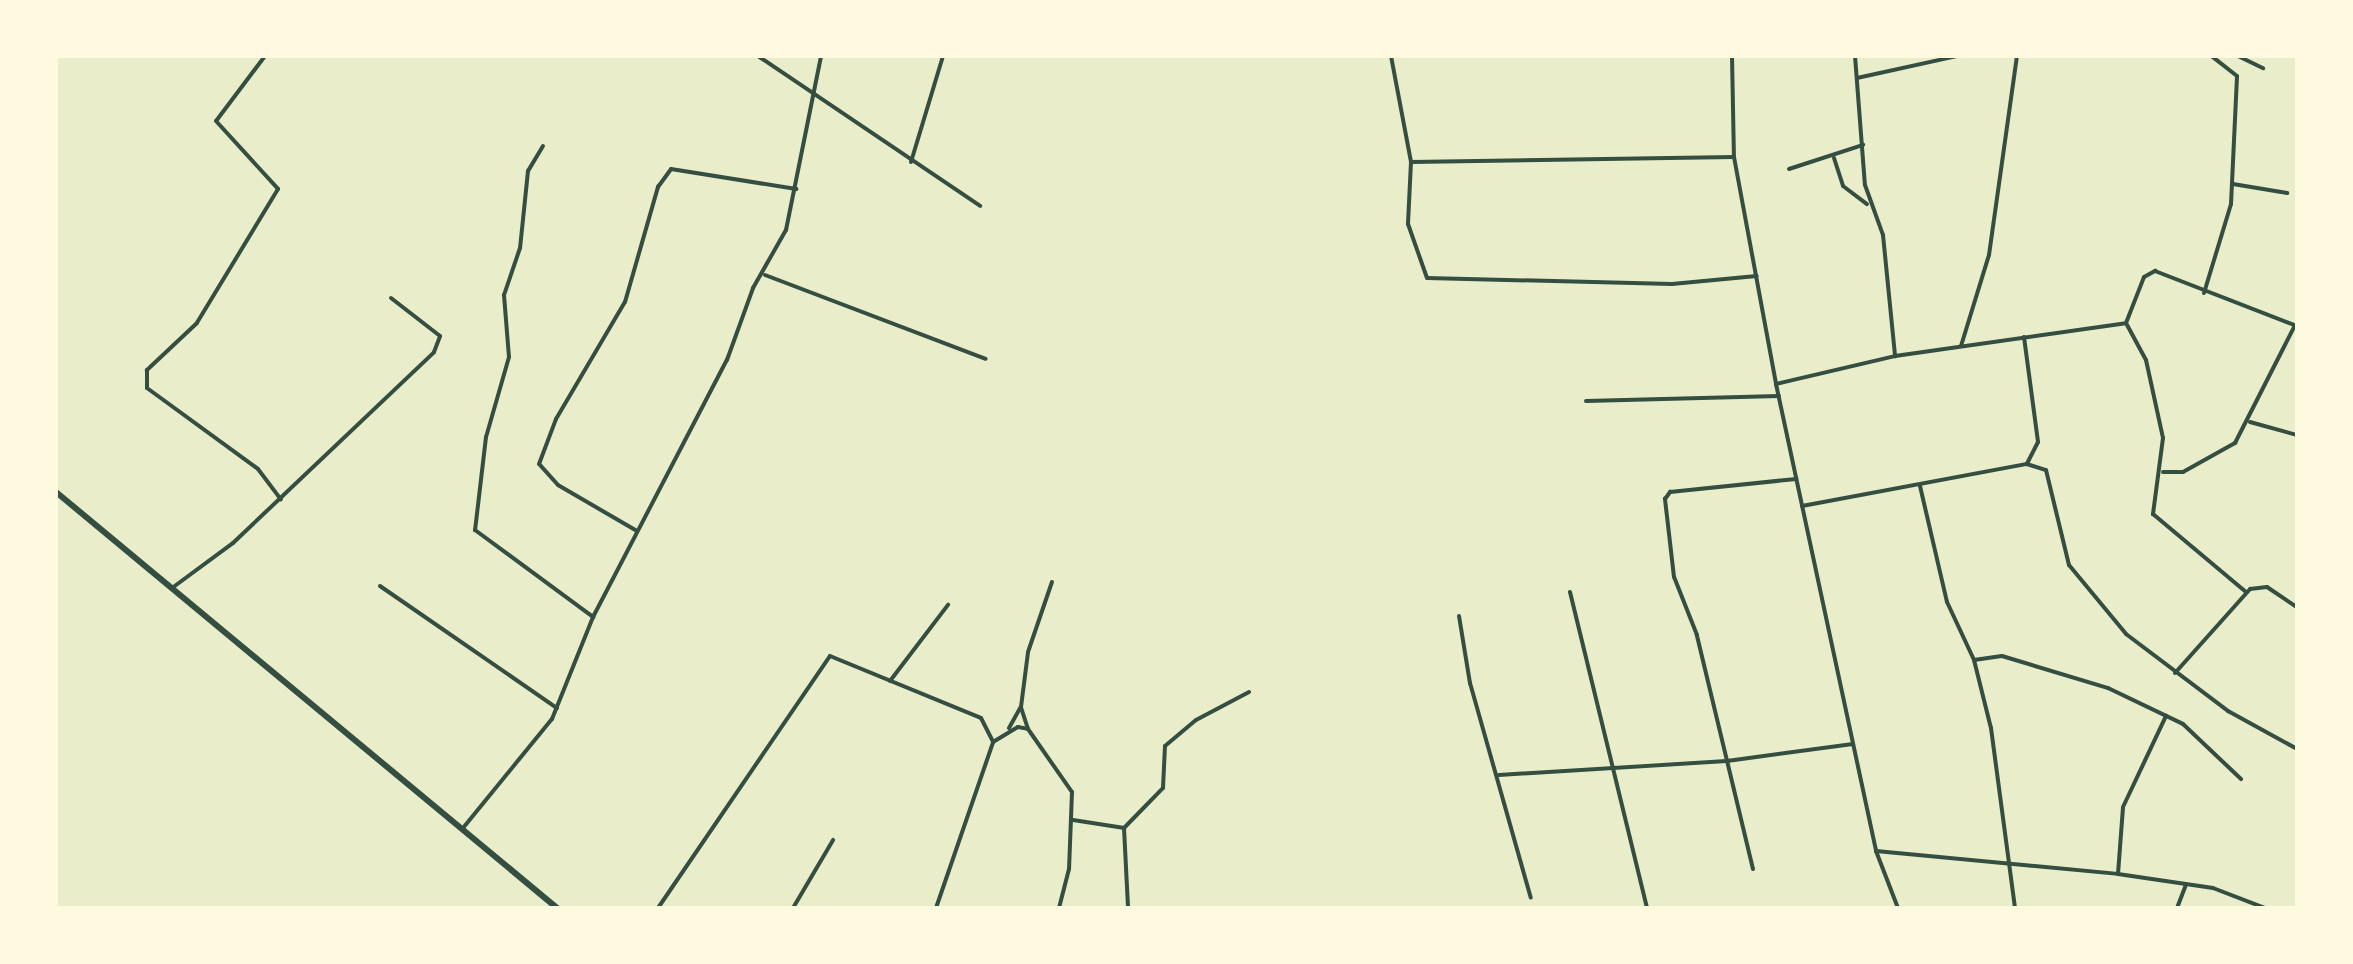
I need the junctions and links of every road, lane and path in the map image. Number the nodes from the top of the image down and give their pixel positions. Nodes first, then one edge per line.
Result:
1 (265, 56) edge
2 (758, 56) edge
3 (821, 56) edge
4 (943, 56) edge
5 (1391, 56) edge
6 (1732, 56) edge
7 (1855, 56) edge
8 (1957, 56) edge
9 (2017, 56) edge
10 (2211, 56) edge
11 (2238, 56) edge
12 (2263, 68) dead end
13 (1857, 78) junction
14 (813, 98) junction
15 (1863, 144) junction
16 (543, 146) dead end
17 (1734, 157) junction
18 (1834, 158) junction
19 (911, 162) junction
20 (1411, 162) junction
21 (1789, 169) dead end
22 (2233, 184) junction
23 (796, 189) junction
24 (2287, 193) dead end
25 (1868, 205) junction
26 (980, 206) dead end
27 (765, 275) junction
28 (1757, 276) junction
29 (2204, 293) junction
30 (391, 298) dead end
31 (2126, 323) junction
32 (2296, 325) edge
33 (2024, 337) junction
34 (1961, 346) junction
35 (1895, 356) junction
36 (986, 359) dead end
37 (1776, 384) junction
38 (1779, 396) junction
39 (1586, 401) dead end
40 (2250, 422) junction
41 (2297, 435) edge
42 (2027, 464) junction
43 (2163, 472) junction
44 (1796, 479) junction
45 (1920, 486) junction
46 (56, 492) edge
47 (281, 499) junction
48 (1802, 506) junction
49 (637, 531) junction
50 (1052, 582) dead end
51 (380, 586) dead end
52 (172, 588) junction
53 (1570, 592) dead end
54 (2246, 592) junction
55 (948, 605) dead end
56 (2297, 607) edge
57 (1459, 616) dead end
58 (593, 617) junction
59 (1974, 660) junction
60 (2175, 673) junction
61 (890, 681) junction
62 (1249, 692) dead end
63 (1021, 707) junction
64 (557, 708) junction
65 (2166, 716) junction
66 (1028, 729) junction
67 (1008, 730) junction
68 (993, 742) junction
69 (1853, 744) junction
70 (2297, 749) edge
71 (1727, 761) junction
72 (1614, 766) junction
73 (1499, 775) junction
74 (2241, 779) dead end
75 (1073, 820) junction
76 (463, 828) junction
77 (1124, 828) junction
78 (833, 840) dead end
79 (1876, 851) junction
80 (2004, 861) junction
81 (1753, 869) dead end
82 (2118, 874) junction
83 (2186, 885) junction
84 (1531, 898) dead end
85 (557, 908) edge
86 (658, 908) edge
87 (793, 908) edge
88 (936, 908) edge
89 (1059, 908) edge
90 (1128, 908) edge
91 (1647, 908) edge
92 (1898, 908) edge
93 (2015, 908) edge
94 (2177, 908) edge
95 (2265, 908) edge

1 - 47 street
2 - 14 street
3 - 14 street
4 - 19 street
5 - 20 street
6 - 17 street
7 - 13 street
8 - 13 street
9 - 34 street
10 - 22 street
11 - 12 street
13 - 15 street
14 - 19 street
14 - 23 street
15 - 18 street
15 - 25 street
16 - 58 street
17 - 20 street
17 - 28 street
18 - 21 street
18 - 25 street
19 - 26 street
20 - 28 street
22 - 24 street
22 - 29 street
23 - 27 street
23 - 49 street
25 - 35 street
27 - 36 street
27 - 49 street
28 - 37 street
29 - 31 street
29 - 32 street
30 - 47 street
31 - 33 street
31 - 43 street
32 - 40 street
33 - 34 street
33 - 42 street
34 - 35 street
35 - 37 street
37 - 38 street
38 - 39 street
38 - 44 street
40 - 41 street
40 - 43 street
42 - 45 street
42 - 60 street
43 - 54 street
44 - 48 street
44 - 71 street
45 - 48 street
45 - 59 street
46 - 52 main road
47 - 52 street
48 - 69 street
49 - 58 street
50 - 63 street
51 - 64 street
52 - 76 main road
53 - 72 street
54 - 56 street
54 - 60 street
55 - 61 street
57 - 73 street
58 - 64 street
59 - 65 street
59 - 80 street
60 - 70 street
61 - 68 street
61 - 86 street
62 - 77 street
63 - 66 street
63 - 67 street
64 - 76 street
65 - 74 street
65 - 82 street
66 - 67 street
66 - 75 street
67 - 68 street
68 - 88 street
69 - 71 street
69 - 79 street
71 - 72 street
71 - 81 street
72 - 73 street
72 - 91 street
73 - 84 street
75 - 77 street
75 - 89 street
76 - 85 main road
77 - 90 street
78 - 87 street
79 - 80 street
79 - 92 street
80 - 82 street
80 - 93 street
82 - 83 street
83 - 94 street
83 - 95 street

